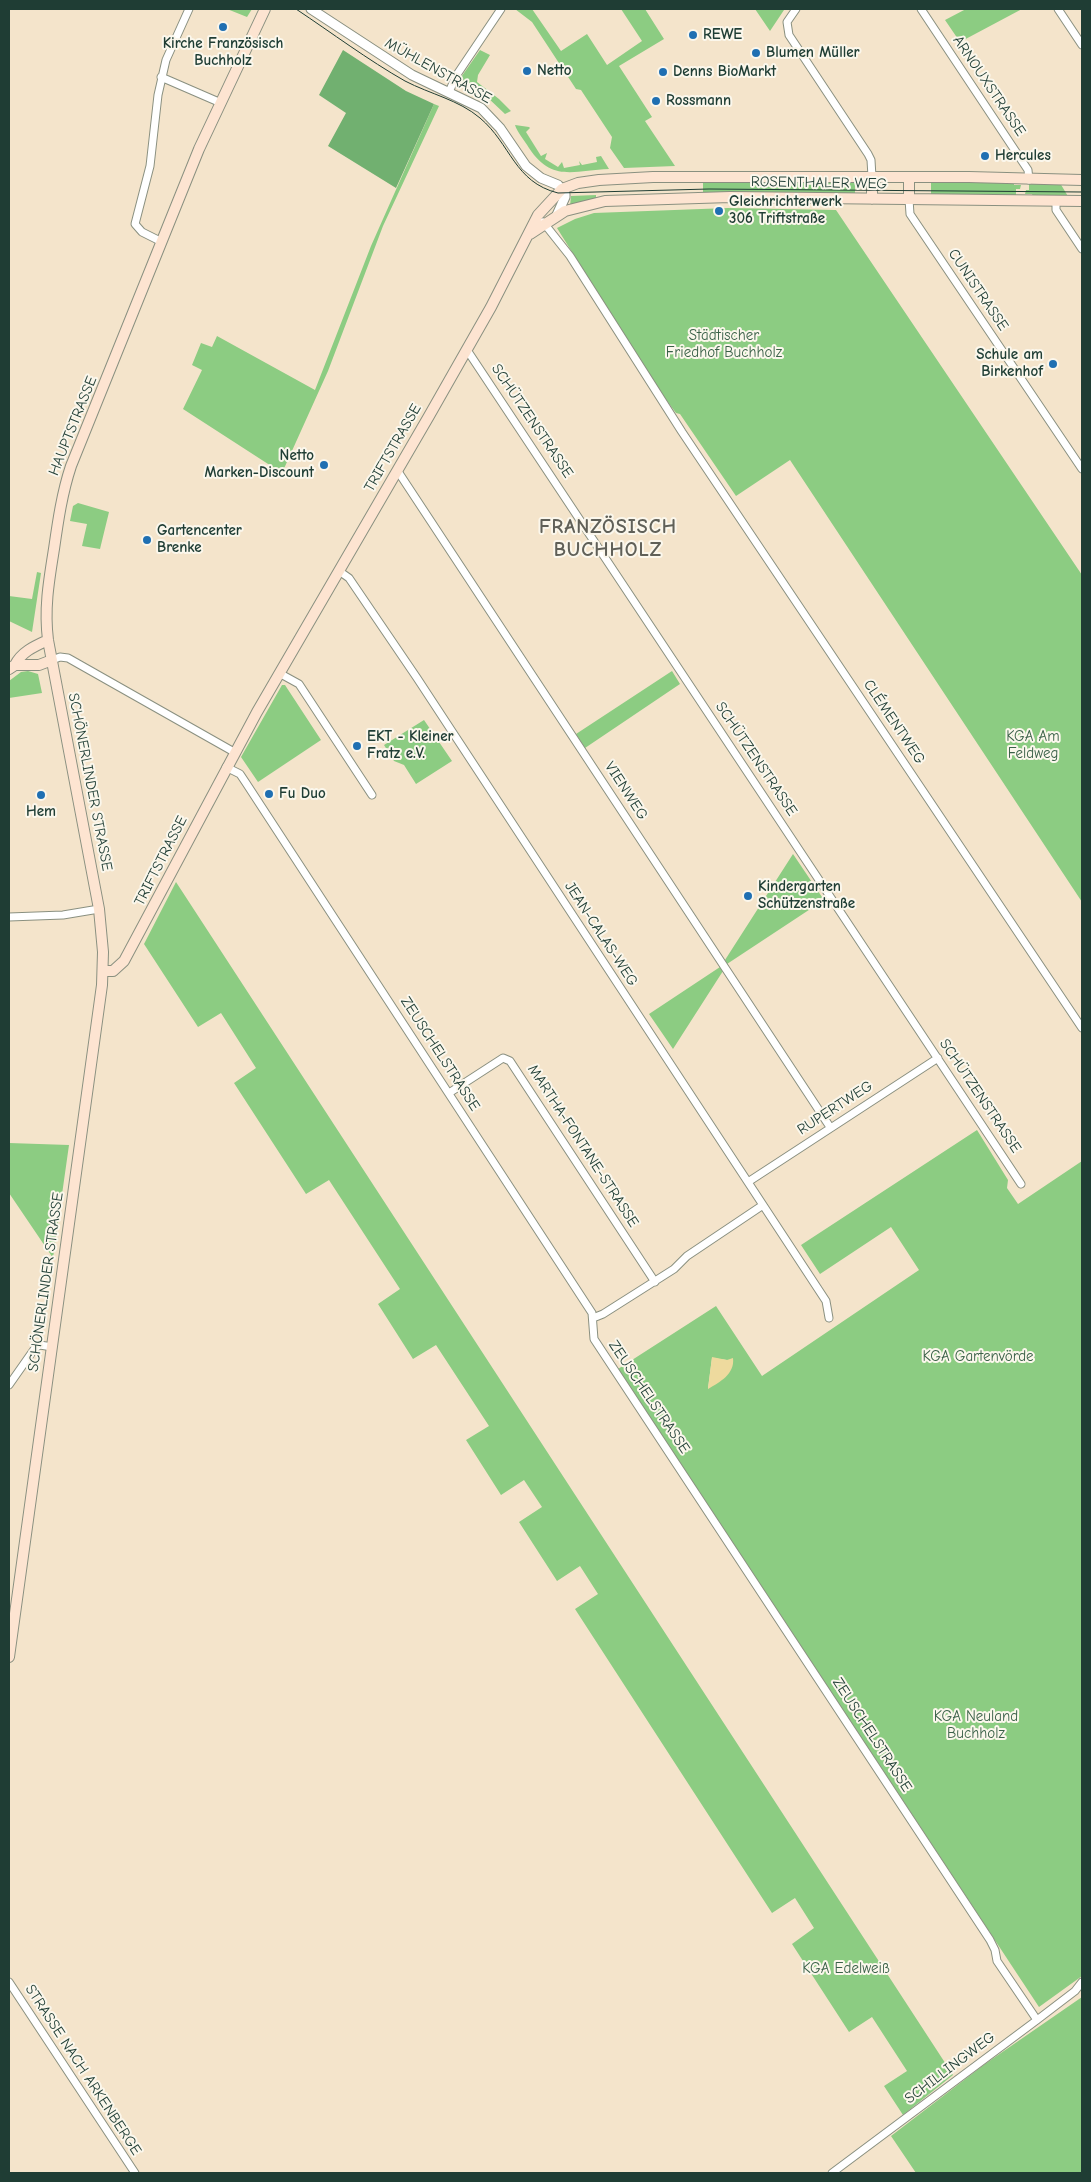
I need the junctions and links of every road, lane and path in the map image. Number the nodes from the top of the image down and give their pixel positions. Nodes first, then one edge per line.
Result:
1 (189, 9) edge
2 (265, 9) edge
3 (311, 9) edge
4 (500, 9) edge
5 (796, 9) edge
6 (921, 9) edge
7 (1058, 9) edge
8 (1082, 45) edge
9 (161, 77) junction
10 (449, 92) junction
11 (221, 103) junction
12 (872, 177) junction
13 (910, 177) junction
14 (1029, 180) junction
15 (1082, 180) edge
16 (562, 189) junction
17 (872, 199) junction
18 (910, 199) junction
19 (1056, 201) junction
20 (1082, 201) edge
21 (558, 215) junction
22 (542, 220) junction
23 (162, 242) junction
24 (1082, 249) edge
25 (466, 350) junction
26 (1082, 469) edge
27 (397, 470) junction
28 (339, 571) junction
29 (48, 640) junction
30 (52, 660) junction
31 (12, 667) edge
32 (279, 673) junction
33 (234, 752) junction
34 (226, 767) junction
35 (372, 795) dead end
36 (99, 910) junction
37 (9, 917) edge
38 (103, 971) junction
39 (1082, 1028) edge
40 (938, 1058) junction
41 (449, 1093) junction
42 (830, 1127) junction
43 (748, 1182) junction
44 (1021, 1184) dead end
45 (763, 1205) junction
46 (654, 1282) junction
47 (593, 1318) junction
48 (830, 1318) dead end
49 (52, 1347) junction
50 (9, 1385) edge
51 (9, 1657) edge
52 (9, 1982) edge
53 (1082, 1982) edge
54 (1037, 2020) junction
55 (135, 2173) edge
56 (832, 2173) edge

1 - 9 street
2 - 11 main road, HAUPTSTRASSE
3 - 10 street, MÜHLENSTRASSE
4 - 10 street
5 - 12 street
6 - 14 street, ARNOUXSTRASSE
7 - 8 street
9 - 11 street
9 - 23 street
10 - 16 street, MÜHLENSTRASSE
11 - 23 main road, HAUPTSTRASSE
12 - 13 main road, ROSENTHALER WEG
12 - 16 main road, ROSENTHALER WEG
12 - 17 main road
13 - 14 main road, ROSENTHALER WEG
13 - 18 main road
14 - 15 main road, ROSENTHALER WEG
16 - 21 street
16 - 22 main road, TRIFTSTRASSE
17 - 18 main road, ROSENTHALER WEG
17 - 21 main road, ROSENTHALER WEG
18 - 19 main road, ROSENTHALER WEG
18 - 26 street, CUNISTRASSE
19 - 20 main road, ROSENTHALER WEG
19 - 24 street
21 - 22 main road, TRIFTSTRASSE
22 - 25 main road, TRIFTSTRASSE
22 - 39 street, CLÉMENTWEG
23 - 29 main road, HAUPTSTRASSE
25 - 27 main road, TRIFTSTRASSE
25 - 40 street, SCHÜTZENSTRASSE
27 - 28 main road, TRIFTSTRASSE
27 - 42 street, VIENWEG
28 - 32 main road, TRIFTSTRASSE
28 - 43 street, JEAN-CALAS-WEG
29 - 30 main road, HAUPTSTRASSE
29 - 31 main road
30 - 31 main road
30 - 33 street
30 - 36 main road, SCHÖNERLINDER STRASSE
32 - 33 main road, TRIFTSTRASSE
32 - 35 street
33 - 34 main road, TRIFTSTRASSE
34 - 38 main road, TRIFTSTRASSE
34 - 41 street, ZEUSCHELSTRASSE
36 - 37 street
36 - 38 main road, SCHÖNERLINDER STRASSE
38 - 49 main road, SCHÖNERLINDER STRASSE
40 - 42 street, RUPERTWEG
40 - 44 street, SCHÜTZENSTRASSE
41 - 46 street, MARTHA-FONTANE-STRASSE
41 - 47 street, ZEUSCHELSTRASSE
42 - 43 street, RUPERTWEG
43 - 45 street, JEAN-CALAS-WEG
45 - 46 street
45 - 48 street, JEAN-CALAS-WEG
46 - 47 street
47 - 54 street, ZEUSCHELSTRASSE
49 - 50 street
49 - 51 main road, SCHÖNERLINDER STRASSE
52 - 55 street, STRASSE NACH ARKENBERGE
53 - 54 street, SCHILLINGWEG
54 - 56 street, SCHILLINGWEG

